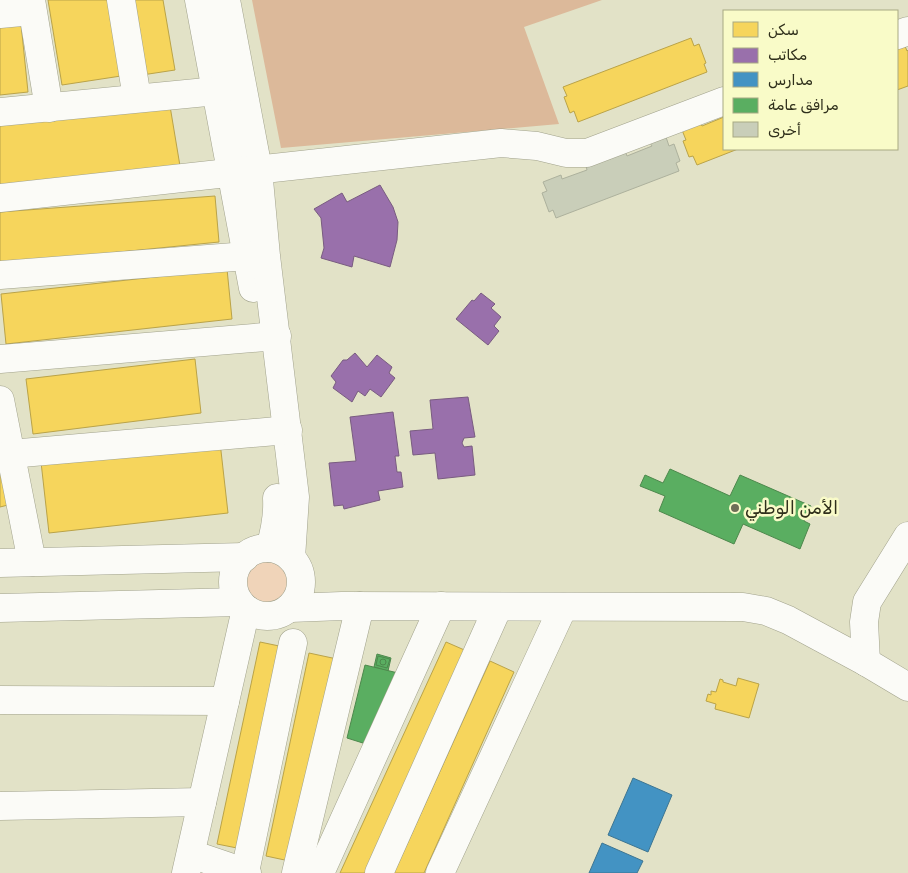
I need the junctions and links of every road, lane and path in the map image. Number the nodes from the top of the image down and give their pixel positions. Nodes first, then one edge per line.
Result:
1 (121, 0) edge
2 (199, 0) edge
3 (226, 0) edge
4 (31, 5) edge
5 (0, 14) edge
6 (217, 90) junction
7 (137, 98) junction
8 (723, 101) edge
9 (49, 108) junction
10 (0, 112) edge
11 (258, 169) junction
12 (231, 172) junction
13 (0, 198) edge
14 (257, 256) junction
15 (0, 275) edge
16 (269, 337) junction
17 (0, 359) edge
18 (0, 400) edge
19 (279, 430) junction
20 (10, 454) junction
21 (908, 536) edge
22 (32, 562) junction
23 (277, 562) junction
24 (0, 563) edge
25 (242, 606) junction
26 (351, 606) junction
27 (441, 606) junction
28 (498, 607) junction
29 (562, 607) junction
30 (0, 608) edge
31 (290, 608) junction
32 (293, 643) dead end
33 (866, 662) junction
34 (908, 687) edge
35 (0, 700) edge
36 (225, 701) junction
37 (202, 802) junction
38 (0, 806) edge
39 (188, 863) edge
40 (246, 873) edge
41 (296, 873) edge
42 (320, 873) edge
43 (380, 873) edge
44 (440, 873) edge

1 - 7 street
2 - 6 street
3 - 11 street
4 - 5 street
4 - 9 street
6 - 7 street
6 - 12 street
7 - 9 street
8 - 11 street
9 - 10 street
11 - 12 street
11 - 14 street
12 - 13 street
12 - 14 street
14 - 15 street
14 - 16 street
16 - 17 street
16 - 19 street
18 - 20 street
19 - 20 street
19 - 23 street
20 - 22 street
21 - 33 street
22 - 23 street
22 - 24 street
23 - 25 street
23 - 26 street
23 - 31 street
25 - 30 street
25 - 31 street
25 - 36 street
26 - 27 street
26 - 31 street
26 - 41 street
27 - 28 street
27 - 42 street
28 - 29 street
28 - 43 street
29 - 33 street
29 - 44 street
32 - 40 street
33 - 34 street
35 - 36 street
36 - 37 street
37 - 38 street
37 - 39 street
39 - 40 street

